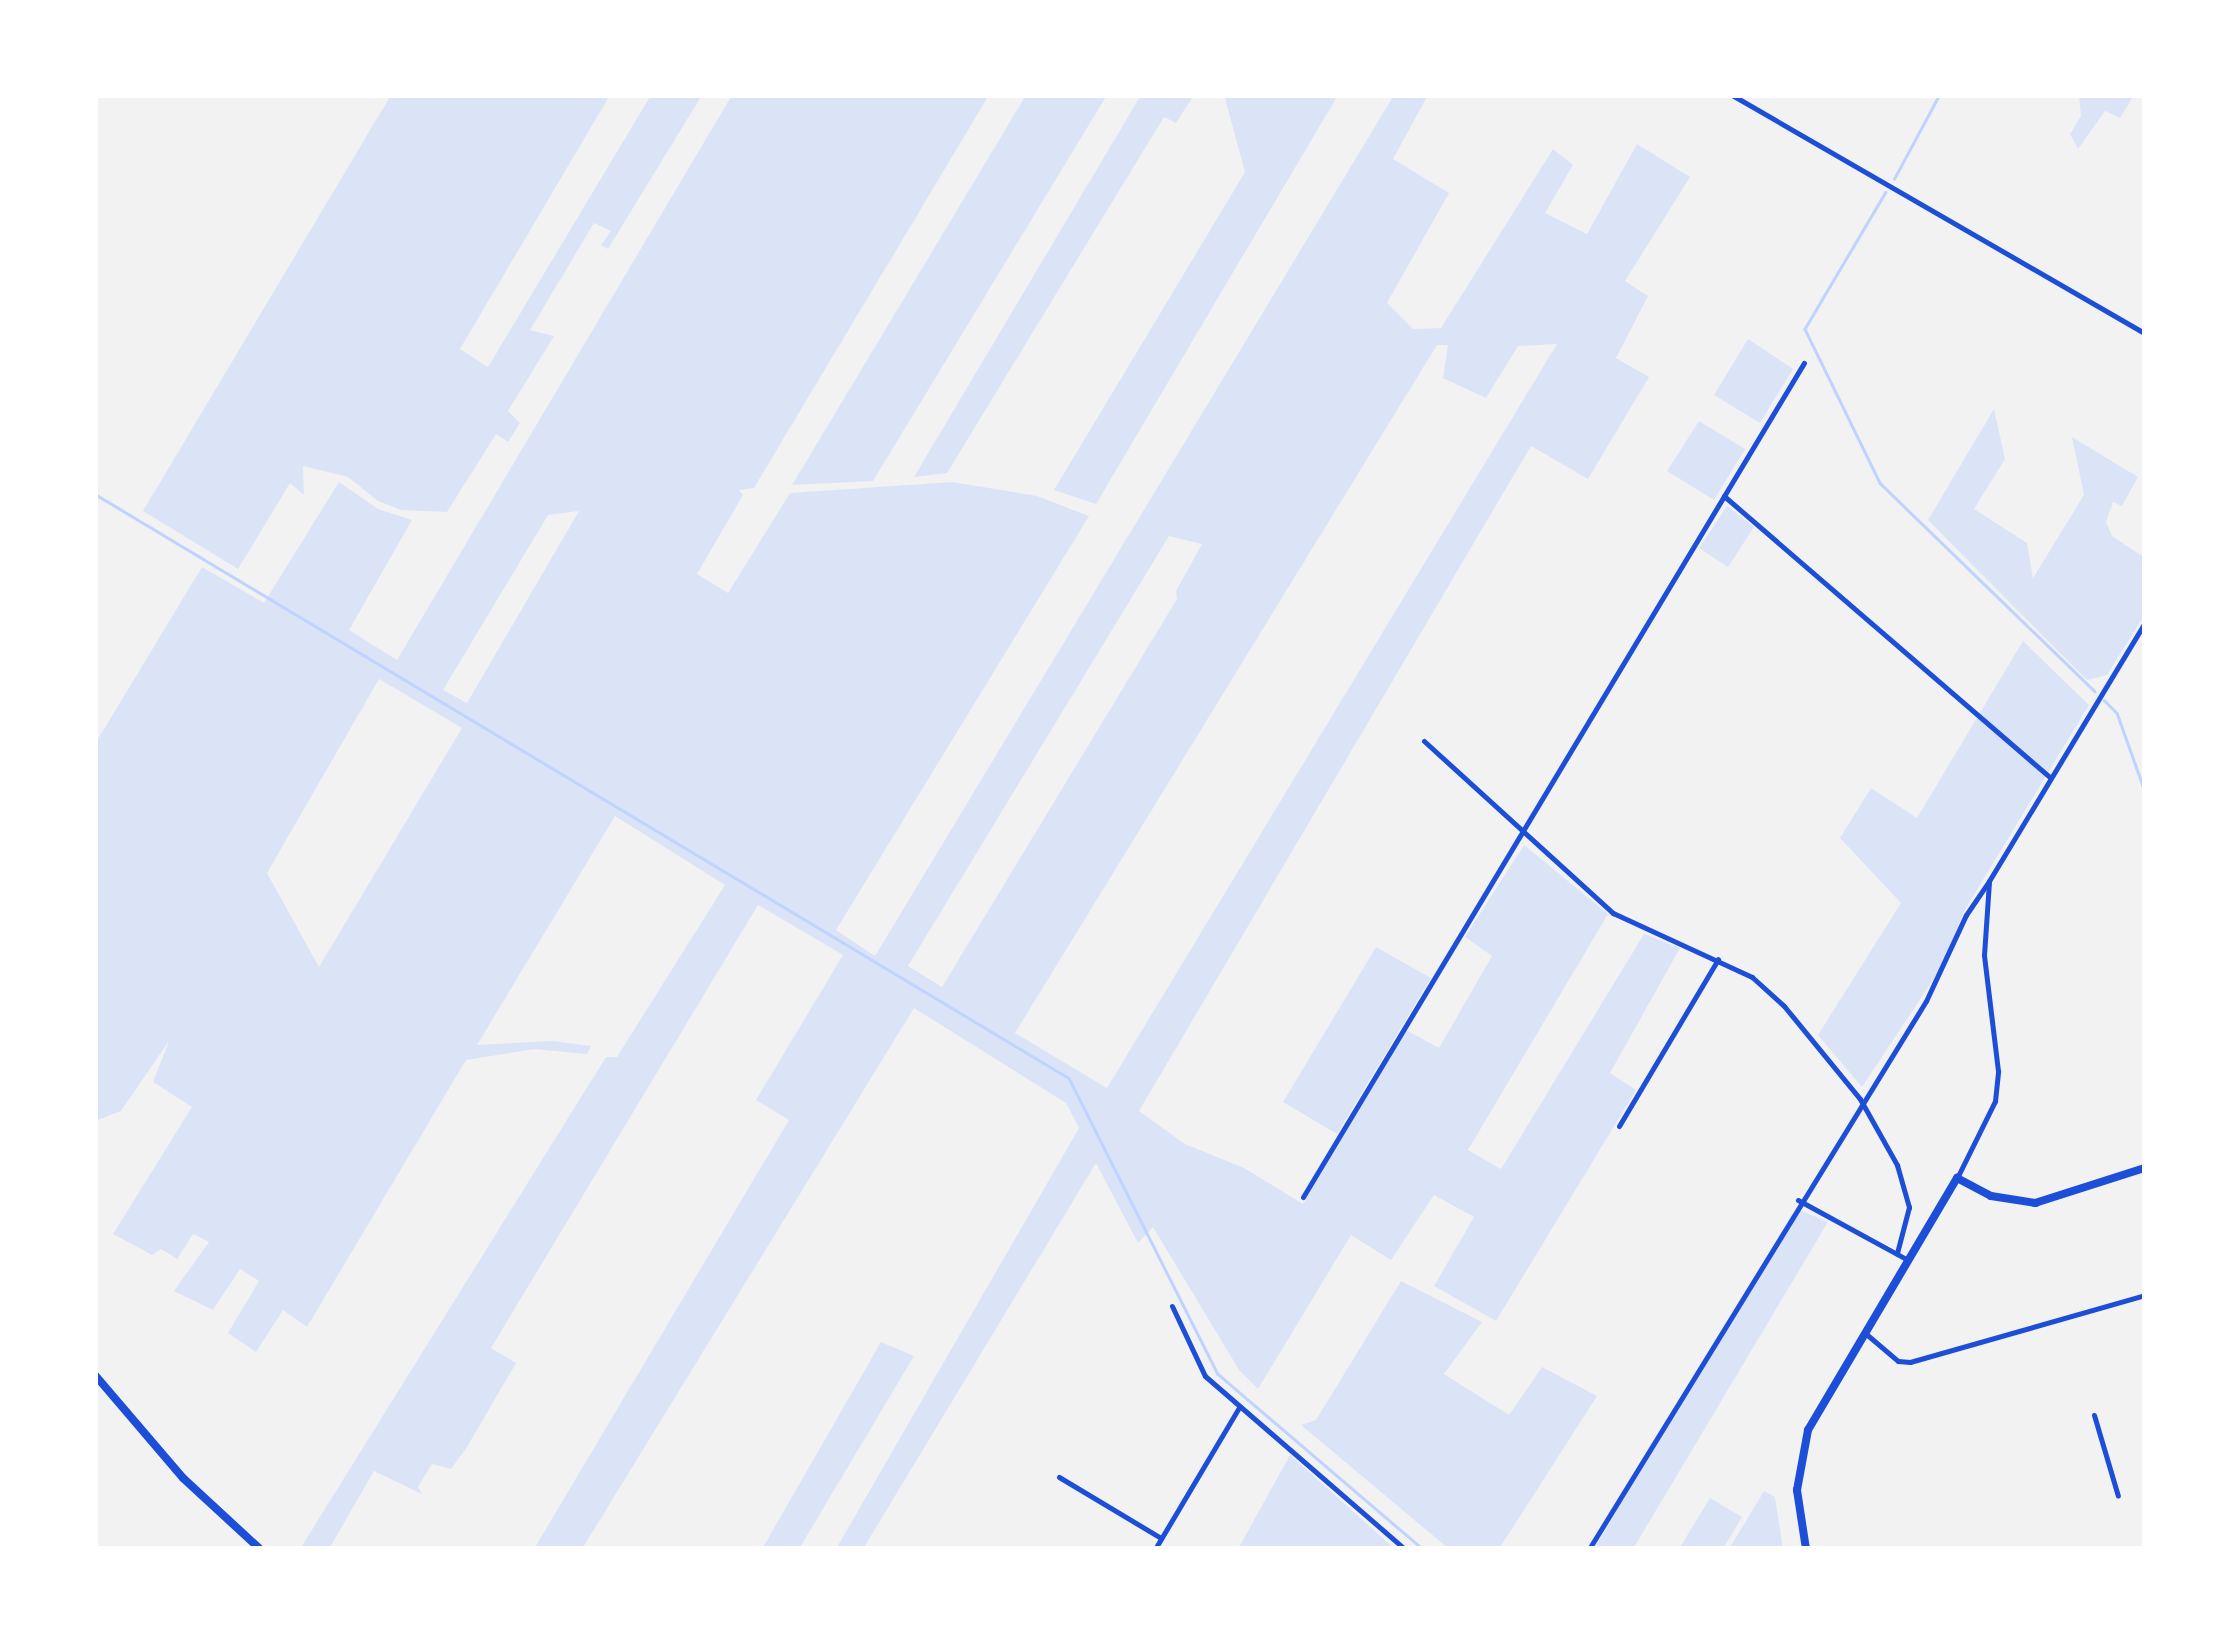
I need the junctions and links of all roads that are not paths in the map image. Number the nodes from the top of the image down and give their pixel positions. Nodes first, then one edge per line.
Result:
1 (1732, 95) edge
2 (2145, 333) edge
3 (1804, 363) dead end
4 (1724, 496) junction
5 (2145, 622) edge
6 (1424, 741) dead end
7 (2050, 778) junction
8 (1521, 835) junction
9 (1990, 881) junction
10 (1718, 960) junction
11 (1860, 1099) junction
12 (1619, 1126) dead end
13 (2145, 1168) edge
14 (1957, 1178) junction
15 (1303, 1197) dead end
16 (1798, 1200) junction
17 (1897, 1253) junction
18 (1908, 1260) junction
19 (2145, 1295) edge
20 (1172, 1306) dead end
21 (1864, 1333) junction
22 (95, 1375) edge
23 (1238, 1409) junction
24 (2094, 1414) dead end
25 (1059, 1477) dead end
26 (2118, 1496) dead end
27 (1161, 1538) junction
28 (260, 1549) edge
29 (1155, 1549) edge
30 (1405, 1549) edge
31 (1590, 1549) edge
32 (1806, 1549) edge

1 - 2 street
3 - 4 street
4 - 7 street
4 - 8 street
5 - 7 street
6 - 8 street
7 - 9 street
8 - 10 street
8 - 15 street
9 - 11 street
9 - 14 street
10 - 11 street
10 - 12 street
11 - 16 street
11 - 17 street
13 - 14 street
14 - 18 street
16 - 17 street
16 - 31 street
17 - 18 street
18 - 21 street
19 - 21 street
20 - 23 street
21 - 32 street
22 - 28 street
23 - 27 street
23 - 30 street
24 - 26 street
25 - 27 street
27 - 29 street

